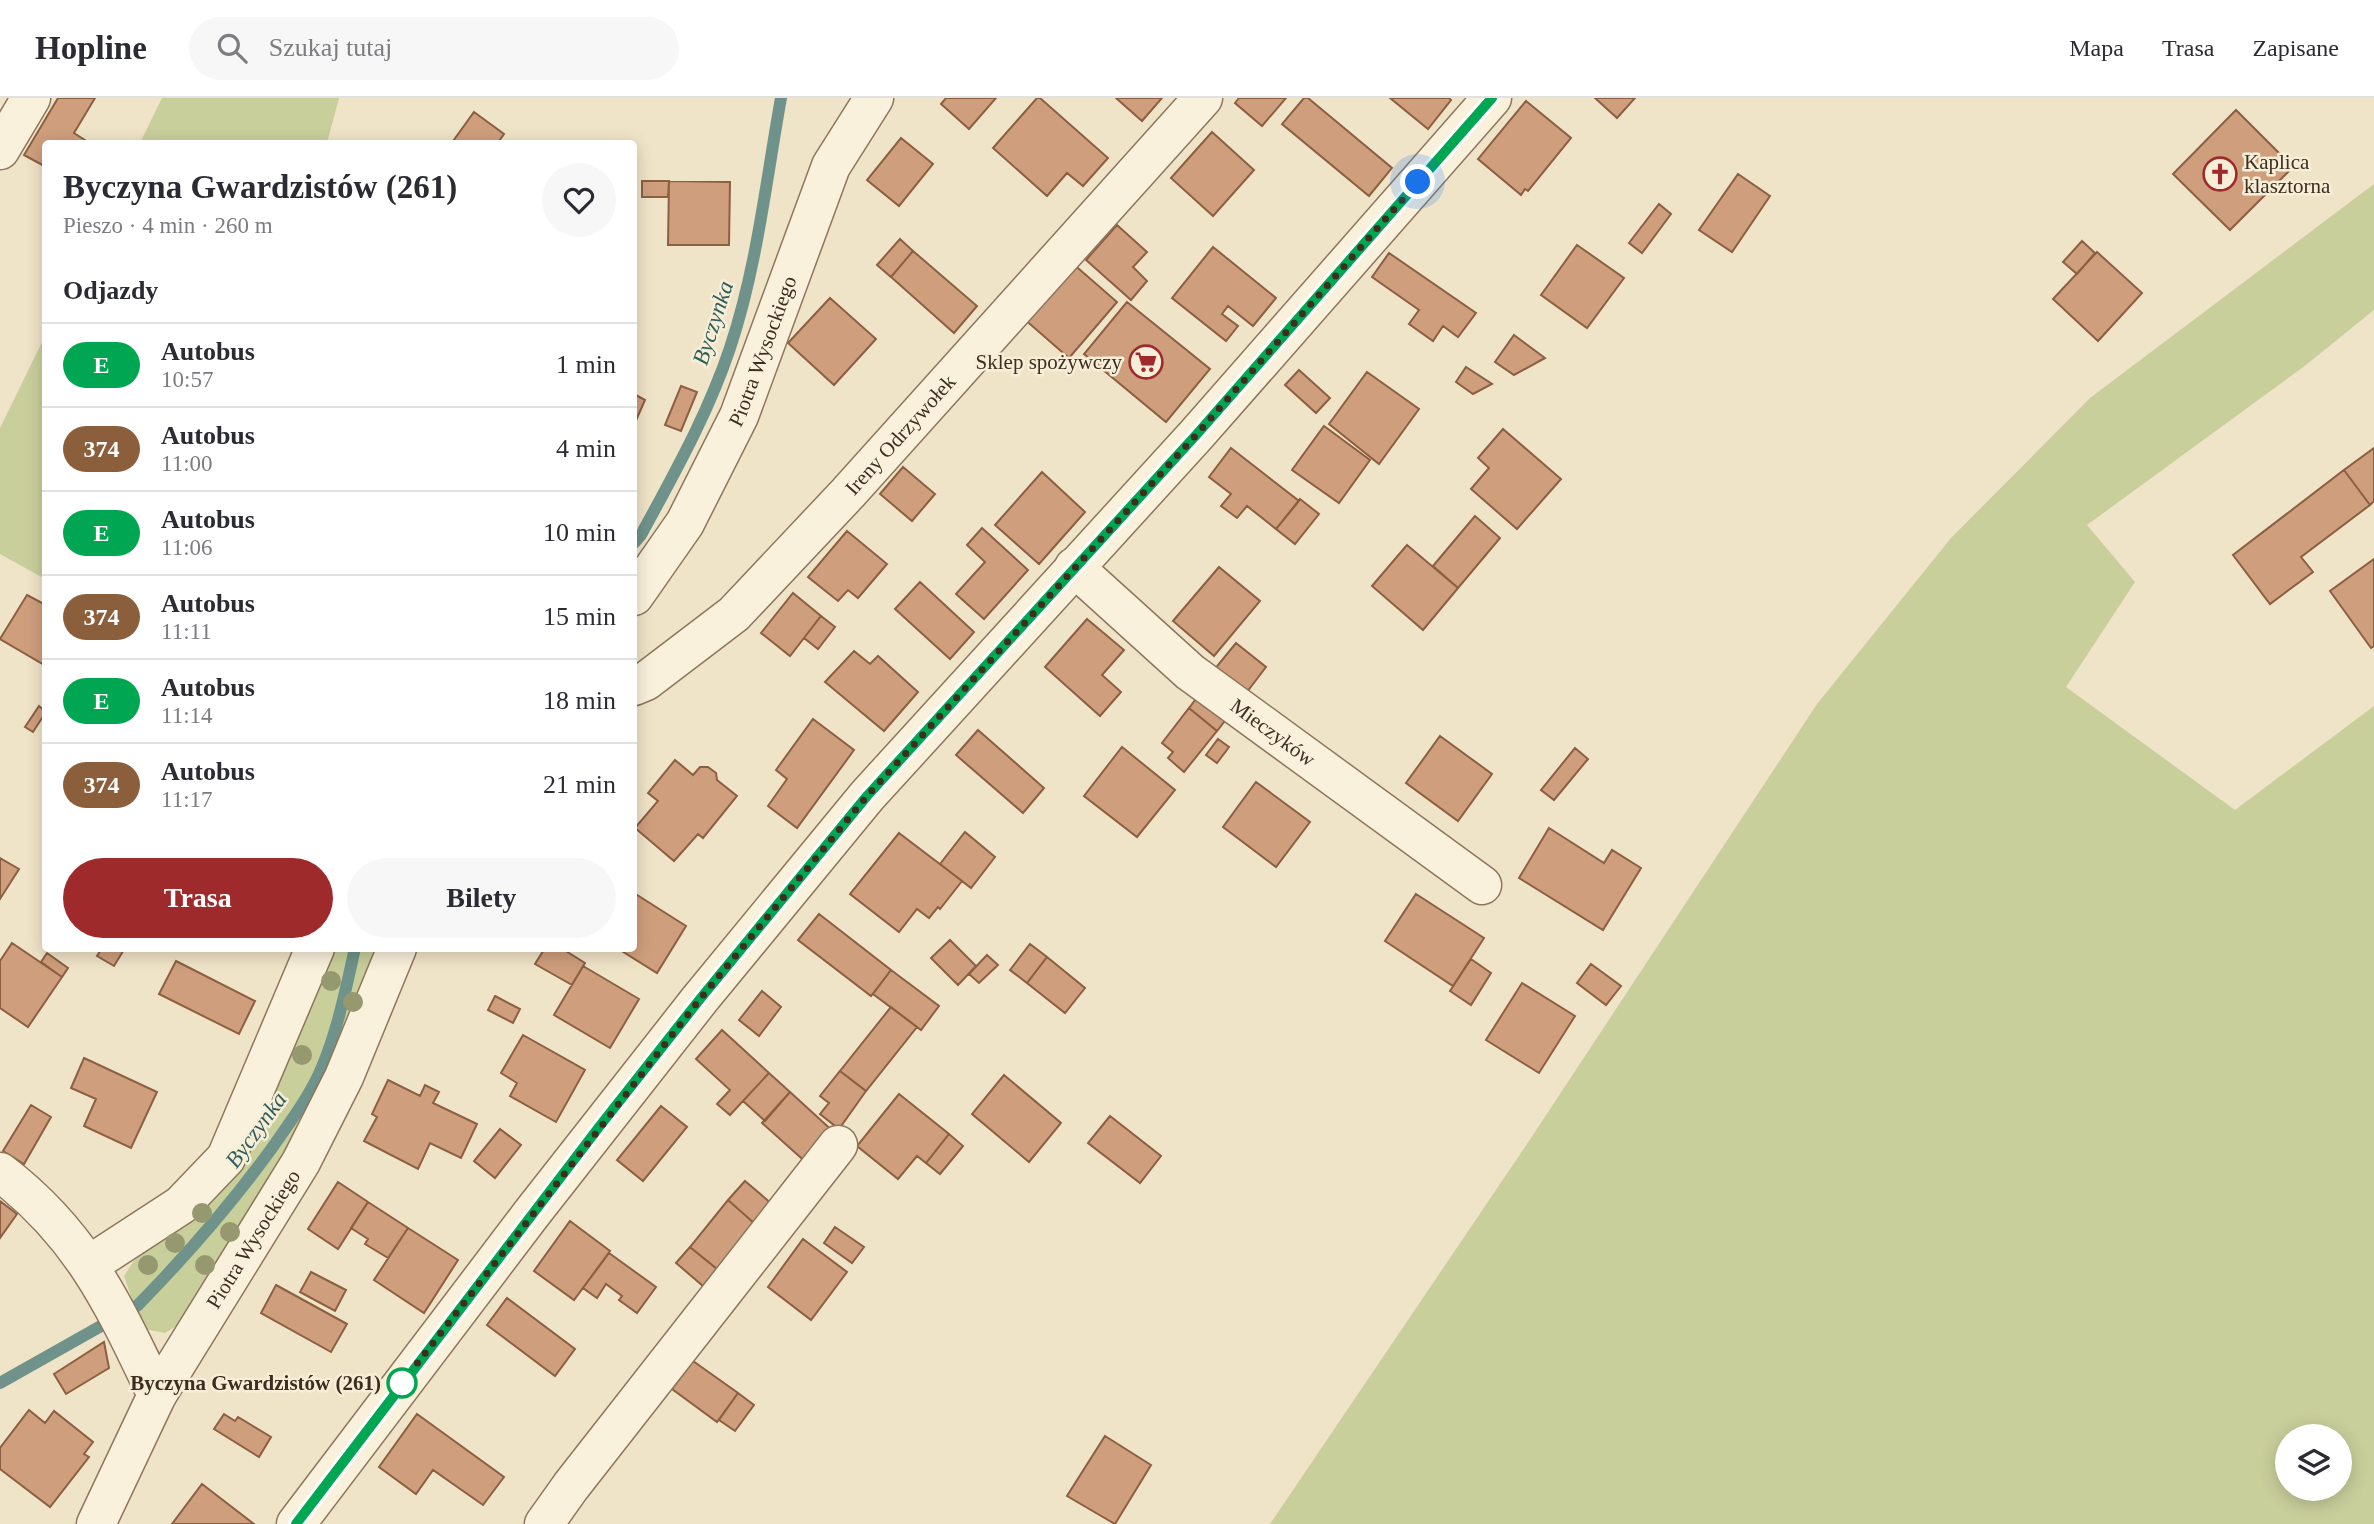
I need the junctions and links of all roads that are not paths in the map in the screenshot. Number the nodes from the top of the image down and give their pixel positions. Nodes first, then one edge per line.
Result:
1 (31, 98) edge
2 (874, 98) edge
3 (1203, 98) edge
4 (1492, 98) edge
5 (0, 150) edge
6 (1074, 567) junction
7 (637, 592) edge
8 (637, 685) edge
9 (1482, 885) dead end
10 (313, 952) edge
11 (395, 952) edge
12 (838, 1145) dead end
13 (0, 1172) edge
14 (89, 1265) junction
15 (157, 1395) junction
16 (96, 1524) edge
17 (296, 1524) edge
18 (544, 1524) edge

1 - 5 street
2 - 7 street, Piotra Wysockiego
3 - 8 street, Ireny Odrzywołek
4 - 6 street
6 - 9 street, Mieczyków
6 - 17 street
10 - 14 street
11 - 15 street, Piotra Wysockiego
12 - 18 street
13 - 14 street
14 - 15 street
15 - 16 street, Piotra Wysockiego

